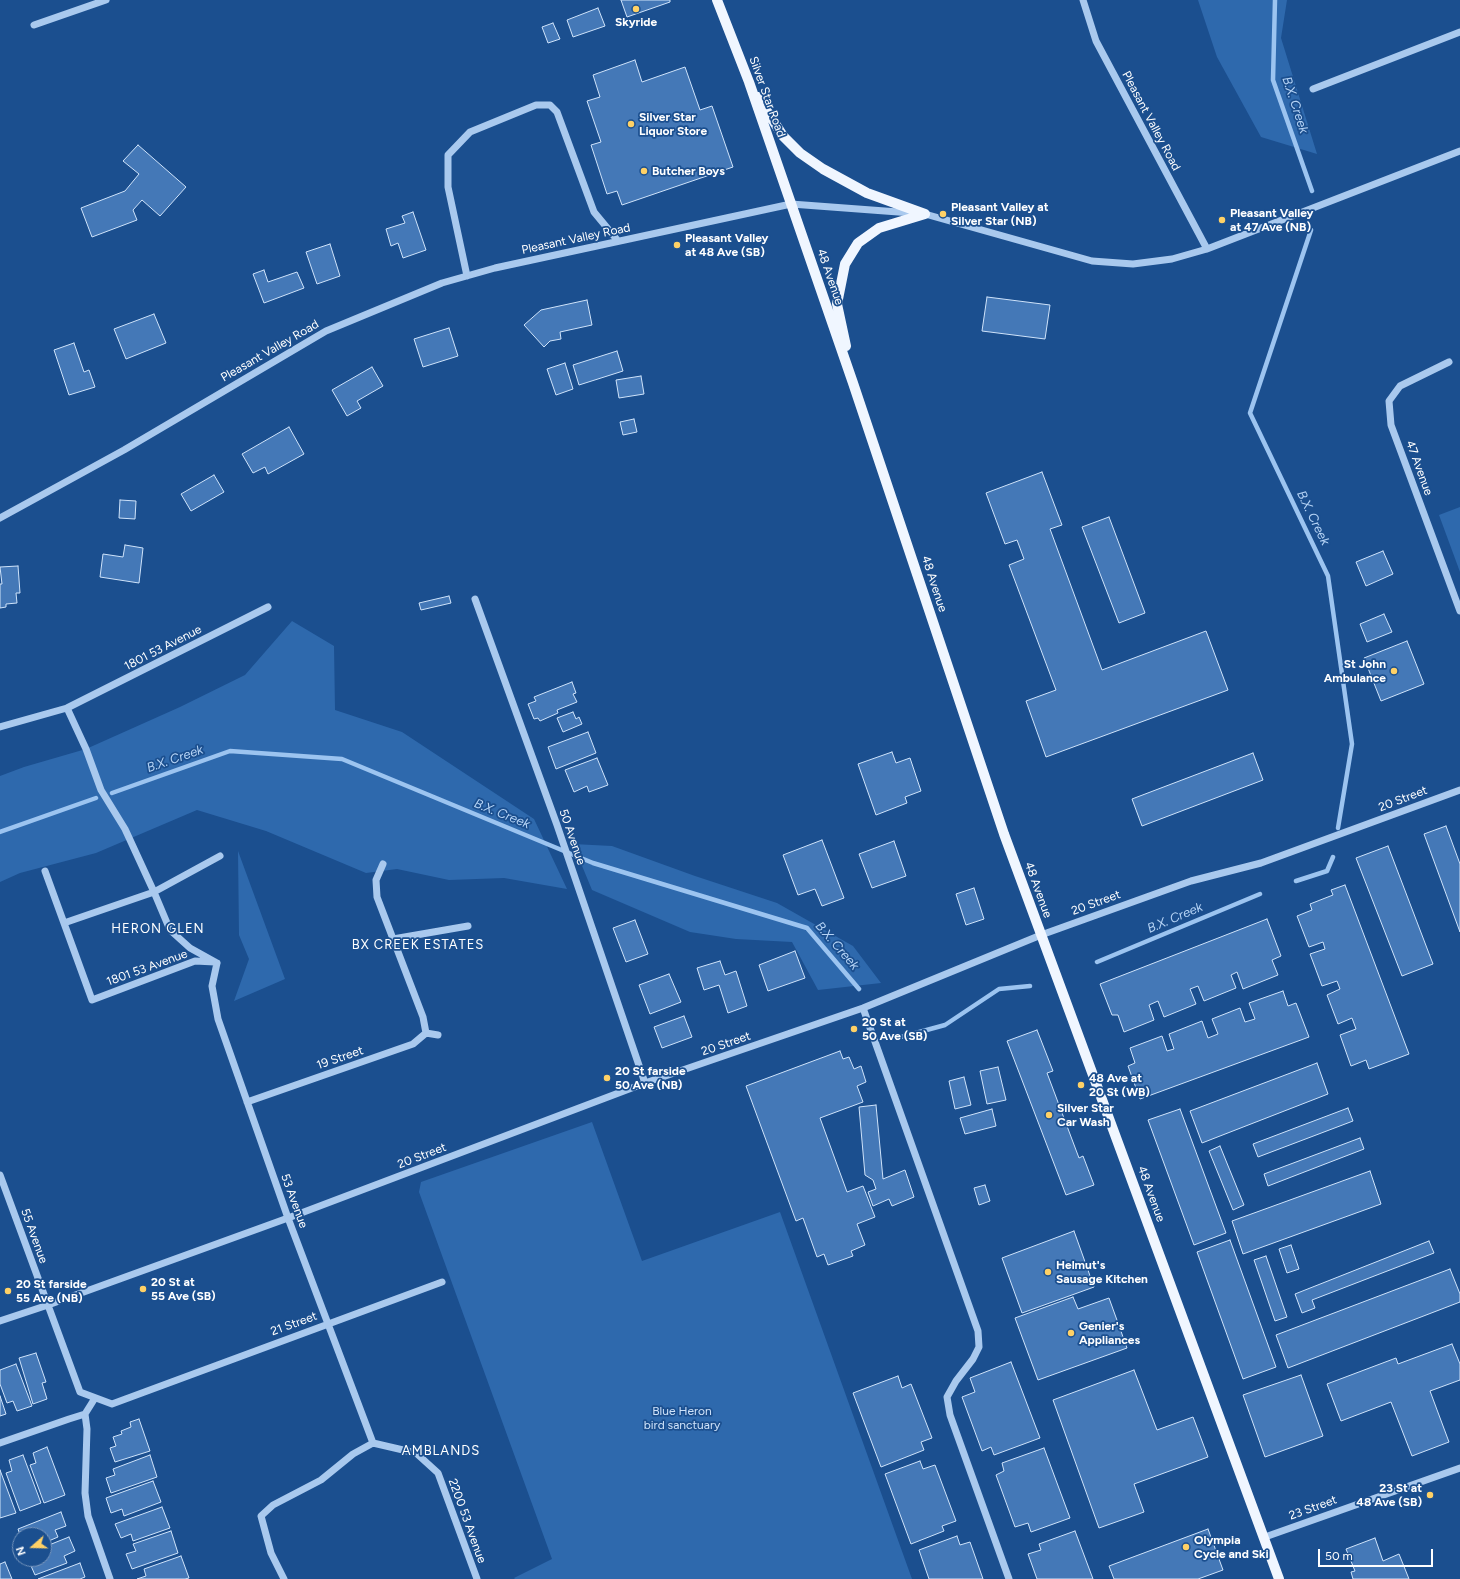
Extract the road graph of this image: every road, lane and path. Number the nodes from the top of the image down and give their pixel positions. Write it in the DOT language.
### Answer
graph roads {
  1 [pos="106,0"];
  2 [pos="717,0"];
  3 [pos="1083,0"];
  4 [pos="34,25"];
  5 [pos="1460,32"];
  6 [pos="749,82"];
  7 [pos="1313,89"];
  8 [pos="1460,151"];
  9 [pos="791,204"];
  10 [pos="925,214"];
  11 [pos="618,241"];
  12 [pos="1207,249"];
  13 [pos="467,276"];
  14 [pos="1449,362"];
  15 [pos="853,383"];
  16 [pos="0,518"];
  17 [pos="475,599"];
  18 [pos="268,607"];
  19 [pos="1460,611"];
  20 [pos="67,708"];
  21 [pos="0,727"];
  22 [pos="1460,790"];
  23 [pos="220,856"];
  24 [pos="383,864"];
  25 [pos="45,871"];
  26 [pos="154,892"];
  27 [pos="64,923"];
  28 [pos="468,926"];
  29 [pos="1041,935"];
  30 [pos="393,939"];
  31 [pos="217,963"];
  32 [pos="863,1008"];
  33 [pos="426,1033"];
  34 [pos="438,1035"];
  35 [pos="645,1083"];
  36 [pos="247,1102"];
  37 [pos="0,1175"];
  38 [pos="288,1218"];
  39 [pos="442,1282"];
  40 [pos="48,1305"];
  41 [pos="0,1321"];
  42 [pos="328,1324"];
  43 [pos="95,1398"];
  44 [pos="85,1414"];
  45 [pos="0,1443"];
  46 [pos="373,1443"];
  47 [pos="1460,1468"];
  48 [pos="1264,1538"];
  49 [pos="110,1579"];
  50 [pos="284,1579"];
  51 [pos="477,1579"];
  52 [pos="1009,1579"];
  53 [pos="1279,1579"];
  1 -- 4 [label="street"];
  2 -- 6 [label="main road, Silver Star Road"];
  3 -- 12 [label="street, Pleasant Valley Road"];
  5 -- 7 [label="street"];
  6 -- 9 [label="main road, Silver Star Road"];
  6 -- 10 [label="main road"];
  8 -- 12 [label="street, Pleasant Valley Road"];
  9 -- 10 [label="street, Pleasant Valley Road"];
  9 -- 11 [label="street, Pleasant Valley Road"];
  9 -- 15 [label="main road, 48 Avenue"];
  10 -- 12 [label="street, Pleasant Valley Road"];
  10 -- 15 [label="main road"];
  11 -- 13 [label="street, Pleasant Valley Road"];
  11 -- 13 [label="street"];
  13 -- 16 [label="street, Pleasant Valley Road"];
  14 -- 19 [label="street, 47 Avenue"];
  15 -- 29 [label="main road, 48 Avenue"];
  17 -- 35 [label="street, 50 Avenue"];
  18 -- 20 [label="street, 1801 53 Avenue"];
  20 -- 21 [label="street, 1801 53 Avenue"];
  20 -- 26 [label="street, 1801 53 Avenue"];
  22 -- 29 [label="street, 20 Street"];
  23 -- 26 [label="street"];
  24 -- 30 [label="street"];
  25 -- 27 [label="street, 1801 53 Avenue"];
  26 -- 27 [label="street"];
  26 -- 31 [label="street, 1801 53 Avenue"];
  27 -- 31 [label="street, 1801 53 Avenue"];
  28 -- 30 [label="street"];
  29 -- 32 [label="street, 20 Street"];
  29 -- 48 [label="main road, 48 Avenue"];
  30 -- 33 [label="street"];
  31 -- 36 [label="street, 53 Avenue"];
  32 -- 35 [label="street, 20 Street"];
  32 -- 52 [label="street"];
  33 -- 34 [label="street"];
  33 -- 36 [label="street, 19 Street"];
  35 -- 38 [label="street, 20 Street"];
  36 -- 38 [label="street, 53 Avenue"];
  37 -- 40 [label="street, 55 Avenue"];
  38 -- 40 [label="street, 20 Street"];
  38 -- 42 [label="street, 53 Avenue"];
  39 -- 42 [label="street, 21 Street"];
  40 -- 41 [label="street, 20 Street"];
  40 -- 43 [label="street, 55 Avenue"];
  42 -- 43 [label="street, 21 Street"];
  42 -- 46 [label="street, 53 Avenue"];
  43 -- 44 [label="street"];
  44 -- 45 [label="street"];
  44 -- 49 [label="street"];
  46 -- 50 [label="street"];
  46 -- 51 [label="street, 2200 53 Avenue"];
  47 -- 48 [label="street, 23 Street"];
  48 -- 53 [label="main road, 48 Avenue"];
}
